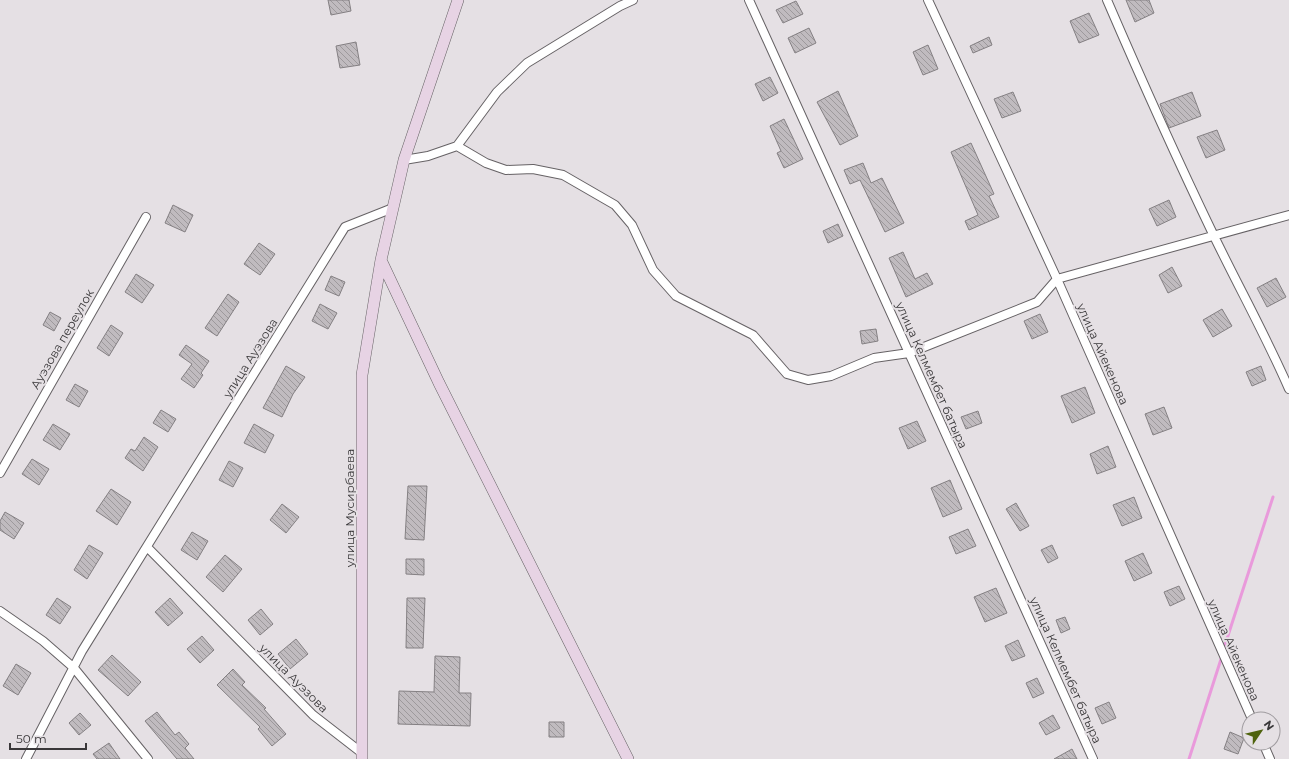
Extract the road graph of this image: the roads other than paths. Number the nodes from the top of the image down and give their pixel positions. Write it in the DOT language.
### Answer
graph roads {
  1 [pos="458,0"];
  2 [pos="633,0"];
  3 [pos="749,0"];
  4 [pos="928,0"];
  5 [pos="1107,0"];
  6 [pos="458,146"];
  7 [pos="404,160"];
  8 [pos="393,208"];
  9 [pos="1289,215"];
  10 [pos="146,217"];
  11 [pos="1214,236"];
  12 [pos="381,260"];
  13 [pos="1057,279"];
  14 [pos="909,353"];
  15 [pos="1289,389"];
  16 [pos="0,473"];
  17 [pos="147,546"];
  18 [pos="0,611"];
  19 [pos="74,668"];
  20 [pos="1248,711"];
  21 [pos="362,756"];
  22 [pos="26,759"];
  23 [pos="148,759"];
  24 [pos="628,759"];
  25 [pos="1093,759"];
  1 -- 7 [label="main road, улица Мусирбаева"];
  2 -- 6 [label="street"];
  3 -- 14 [label="street, улица Келмембет батыра"];
  4 -- 13 [label="street, улица Айекенова"];
  5 -- 11 [label="street"];
  6 -- 7 [label="street"];
  6 -- 14 [label="street"];
  7 -- 8 [label="main road, улица Мусирбаева"];
  8 -- 12 [label="main road, улица Мусирбаева"];
  8 -- 17 [label="street, улица Ауэзова"];
  9 -- 11 [label="street"];
  10 -- 16 [label="street, Ауэзова переулок"];
  11 -- 13 [label="street"];
  11 -- 15 [label="street"];
  12 -- 21 [label="main road, улица Мусирбаева"];
  12 -- 24 [label="main road"];
  13 -- 14 [label="street"];
  13 -- 20 [label="street, улица Айекенова"];
  14 -- 25 [label="street, улица Келмембет батыра"];
  17 -- 19 [label="street, улица Ауэзова"];
  17 -- 21 [label="street, улица Ауэзова"];
  18 -- 19 [label="street"];
  19 -- 22 [label="street, улица Ауэзова"];
  19 -- 23 [label="street"];
}
